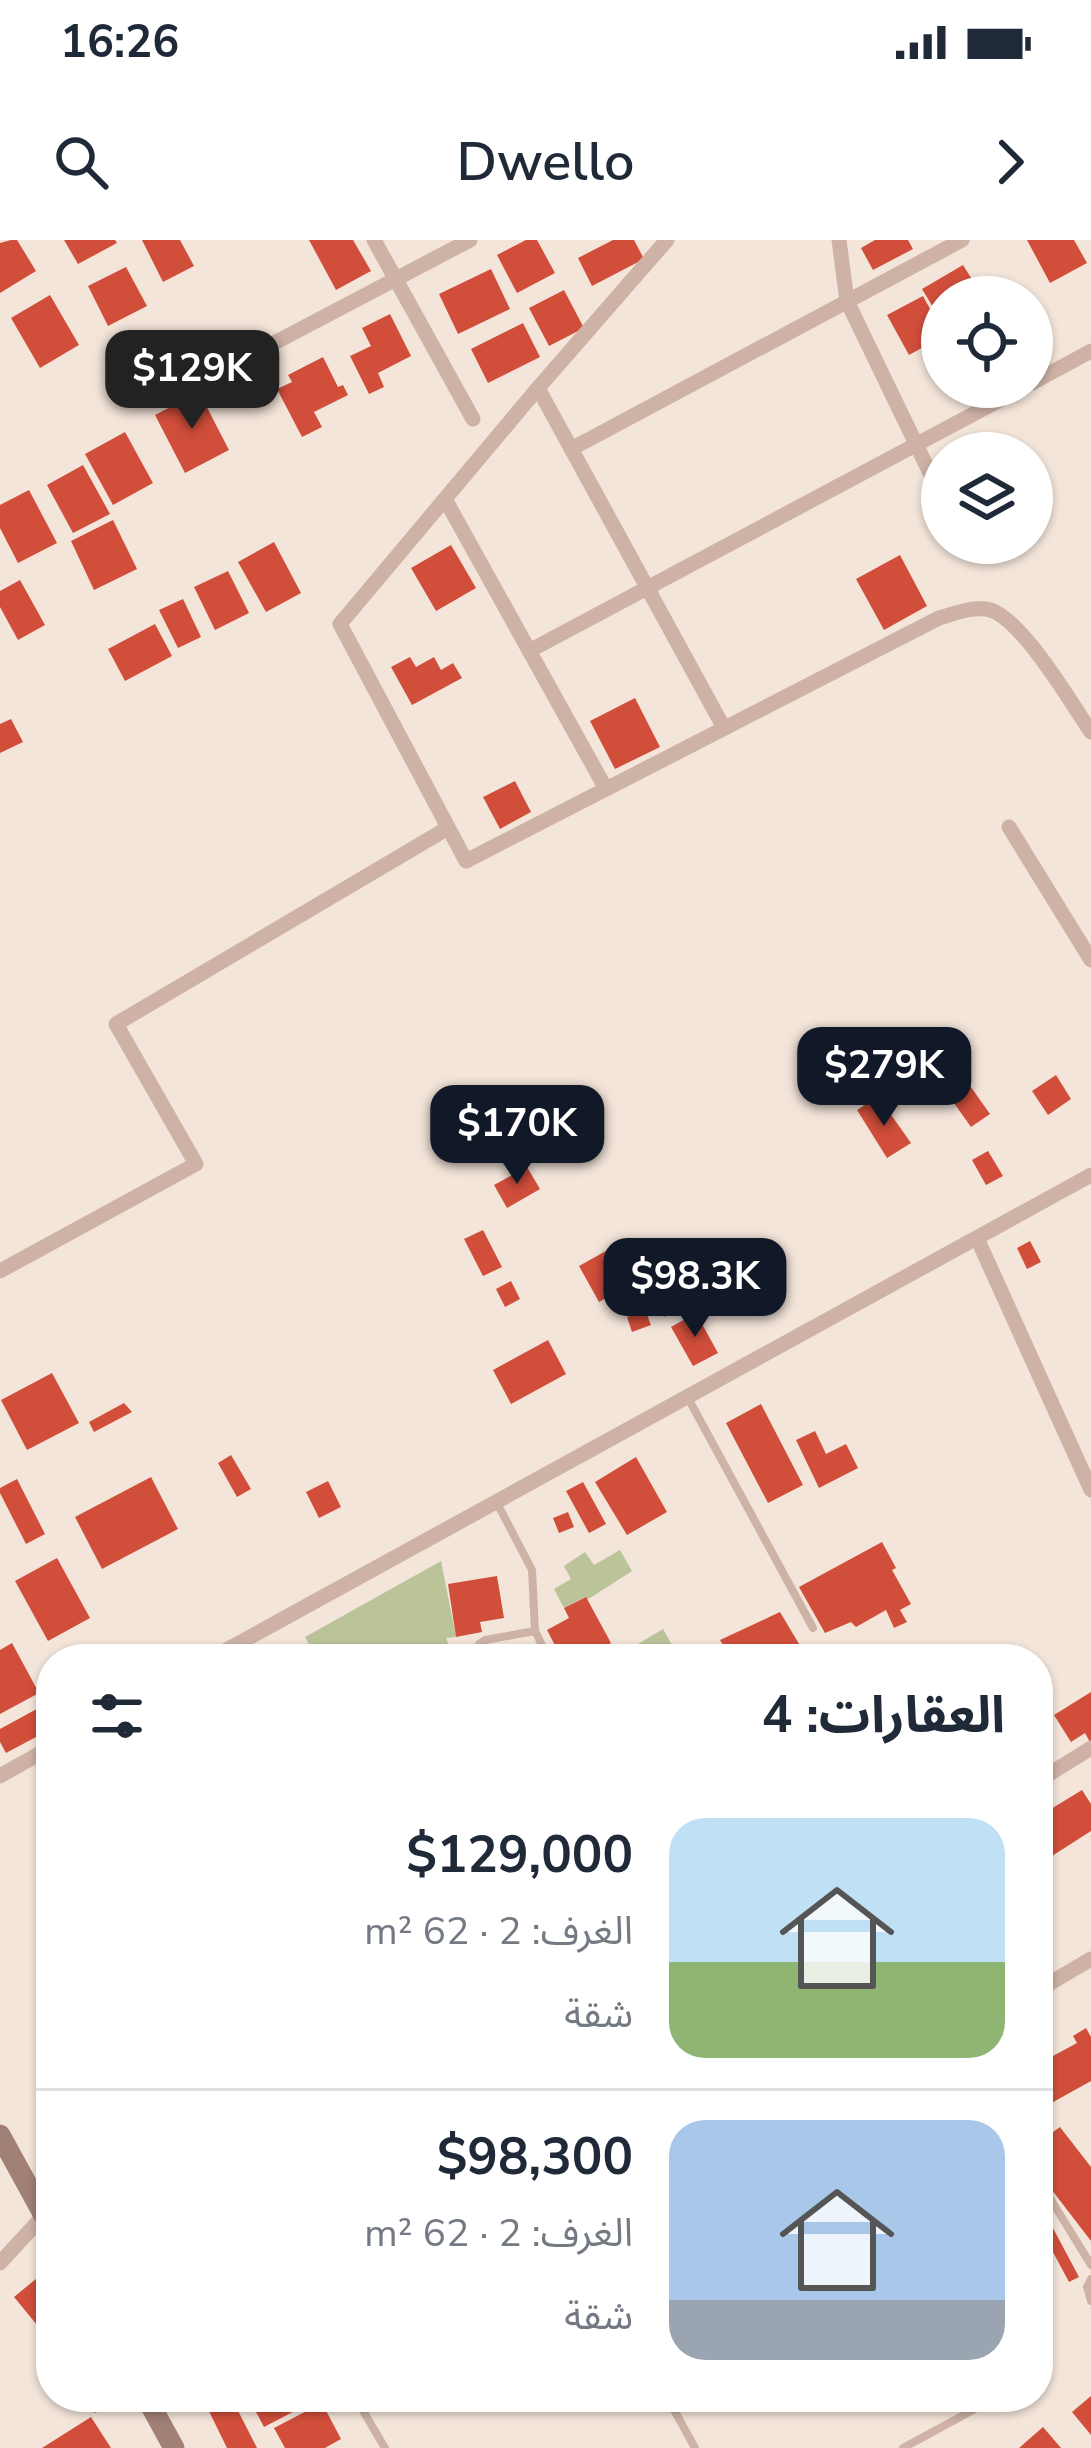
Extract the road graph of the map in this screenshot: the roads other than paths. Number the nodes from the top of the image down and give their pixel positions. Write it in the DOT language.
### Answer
graph roads {
  1 [pos="374,240"];
  2 [pos="470,240"];
  3 [pos="667,240"];
  4 [pos="839,240"];
  5 [pos="962,240"];
  6 [pos="396,281"];
  7 [pos="847,302"];
  8 [pos="1091,351"];
  9 [pos="220,370"];
  10 [pos="1053,372"];
  11 [pos="538,388"];
  12 [pos="985,408"];
  13 [pos="473,419"];
  14 [pos="916,445"];
  15 [pos="572,449"];
  16 [pos="921,455"];
  17 [pos="445,499"];
  18 [pos="648,587"];
  19 [pos="529,651"];
  20 [pos="724,728"];
  21 [pos="1091,732"];
  22 [pos="606,789"];
  23 [pos="1009,827"];
  24 [pos="448,828"];
  25 [pos="1091,960"];
  26 [pos="1091,1175"];
  27 [pos="977,1238"];
  28 [pos="0,1271"];
  29 [pos="688,1397"];
  30 [pos="1091,1490"];
  31 [pos="496,1502"];
  32 [pos="813,1628"];
  33 [pos="535,1631"];
  34 [pos="237,1644"];
  35 [pos="479,1644"];
  36 [pos="542,1644"];
  37 [pos="1091,1748"];
  38 [pos="36,1756"];
  39 [pos="1053,1772"];
  40 [pos="0,1776"];
  41 [pos="1091,1959"];
  42 [pos="1053,1981"];
  43 [pos="0,2135"];
  44 [pos="36,2200"];
  45 [pos="1053,2203"];
  46 [pos="36,2232"];
  47 [pos="0,2263"];
  48 [pos="1091,2266"];
  49 [pos="1091,2279"];
  50 [pos="1091,2301"];
  51 [pos="154,2412"];
  52 [pos="364,2412"];
  53 [pos="675,2412"];
  54 [pos="969,2412"];
  55 [pos="174,2448"];
  56 [pos="385,2448"];
  57 [pos="695,2448"];
  58 [pos="903,2448"];
  1 -- 6 [label="street"];
  2 -- 6 [label="street"];
  3 -- 11 [label="street"];
  4 -- 7 [label="street"];
  5 -- 7 [label="street"];
  6 -- 9 [label="street"];
  6 -- 13 [label="street"];
  7 -- 14 [label="street"];
  7 -- 15 [label="street"];
  8 -- 10 [label="street"];
  11 -- 15 [label="street"];
  11 -- 17 [label="street"];
  12 -- 14 [label="street"];
  14 -- 16 [label="street"];
  14 -- 18 [label="street"];
  15 -- 18 [label="street"];
  17 -- 19 [label="street"];
  17 -- 24 [label="street"];
  18 -- 19 [label="street"];
  18 -- 20 [label="street"];
  19 -- 22 [label="street"];
  20 -- 21 [label="street"];
  20 -- 22 [label="street"];
  22 -- 24 [label="street"];
  23 -- 25 [label="street"];
  24 -- 28 [label="street"];
  26 -- 27 [label="street"];
  27 -- 29 [label="street"];
  27 -- 30 [label="street"];
  29 -- 31 [label="street"];
  29 -- 32 [label="lane"];
  31 -- 33 [label="lane"];
  31 -- 34 [label="street"];
  33 -- 35 [label="lane"];
  33 -- 36 [label="lane"];
  37 -- 39 [label="street"];
  38 -- 40 [label="street"];
  41 -- 42 [label="street"];
  43 -- 44 [label="street"];
  45 -- 48 [label="lane"];
  46 -- 47 [label="street"];
  49 -- 50 [label="lane"];
  51 -- 55 [label="street"];
  52 -- 56 [label="lane"];
  53 -- 57 [label="lane"];
  54 -- 58 [label="lane"];
}
